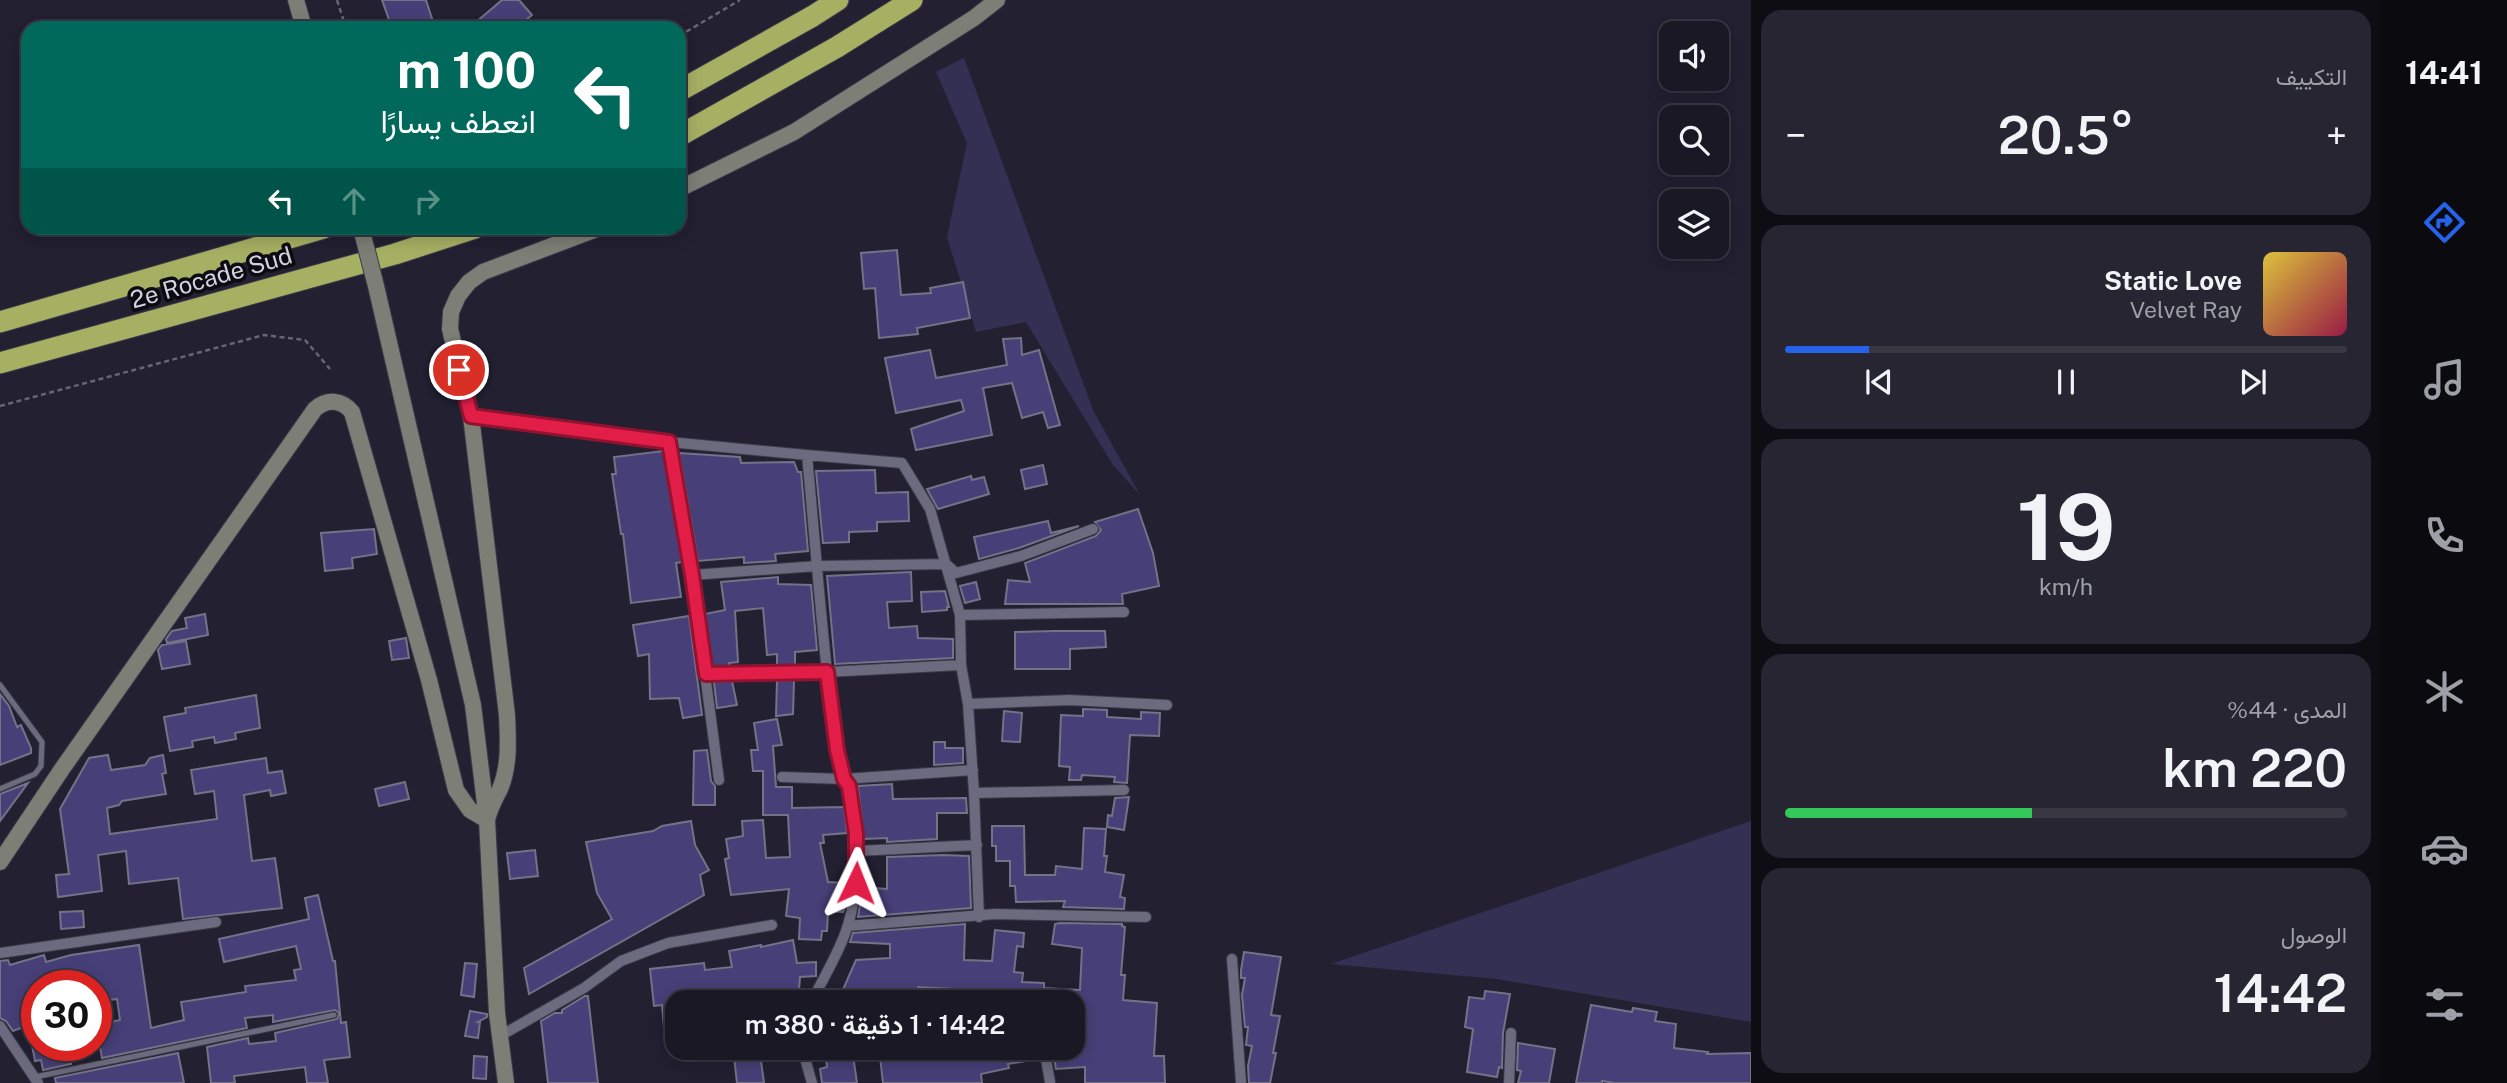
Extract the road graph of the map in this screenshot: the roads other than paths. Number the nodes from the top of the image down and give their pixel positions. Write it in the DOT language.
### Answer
graph roads {
  1 [pos="296,0"];
  2 [pos="838,0"];
  3 [pos="912,0"];
  4 [pos="997,0"];
  5 [pos="302,21"];
  6 [pos="686,87"];
  7 [pos="686,132"];
  8 [pos="686,186"];
  9 [pos="300,235"];
  10 [pos="364,235"];
  11 [pos="453,235"];
  12 [pos="580,235"];
  13 [pos="0,322"];
  14 [pos="0,363"];
  15 [pos="471,416"];
  16 [pos="669,442"];
  17 [pos="807,455"];
  18 [pos="1093,529"];
  19 [pos="946,564"];
  20 [pos="817,566"];
  21 [pos="692,575"];
  22 [pos="1124,612"];
  23 [pos="960,615"];
  24 [pos="961,665"];
  25 [pos="827,672"];
  26 [pos="706,674"];
  27 [pos="0,685"];
  28 [pos="968,704"];
  29 [pos="1167,705"];
  30 [pos="972,770"];
  31 [pos="782,777"];
  32 [pos="844,779"];
  33 [pos="719,780"];
  34 [pos="0,789"];
  35 [pos="1124,790"];
  36 [pos="974,793"];
  37 [pos="487,820"];
  38 [pos="978,845"];
  39 [pos="858,851"];
  40 [pos="0,862"];
  41 [pos="979,917"];
  42 [pos="1146,917"];
  43 [pos="216,922"];
  44 [pos="772,925"];
  45 [pos="848,926"];
  46 [pos="0,953"];
  47 [pos="1232,959"];
  48 [pos="817,990"];
  49 [pos="334,1014"];
  50 [pos="0,1026"];
  51 [pos="1511,1033"];
  52 [pos="500,1036"];
  53 [pos="805,1060"];
  54 [pos="1045,1060"];
  55 [pos="36,1080"];
  56 [pos="506,1083"];
  57 [pos="812,1083"];
  58 [pos="1048,1083"];
  59 [pos="1241,1083"];
  60 [pos="1509,1083"];
  1 -- 5 [label="main road"];
  2 -- 6 [label="highway"];
  3 -- 7 [label="highway"];
  4 -- 8 [label="main road"];
  9 -- 13 [label="highway, 2e Rocade Sud"];
  10 -- 37 [label="main road, bridge"];
  11 -- 14 [label="highway, 2e Rocade Sud"];
  12 -- 15 [label="main road"];
  15 -- 16 [label="street"];
  15 -- 37 [label="main road"];
  16 -- 17 [label="street"];
  16 -- 21 [label="street"];
  17 -- 19 [label="street"];
  17 -- 20 [label="street"];
  18 -- 19 [label="street"];
  19 -- 20 [label="street"];
  19 -- 23 [label="street"];
  20 -- 21 [label="street"];
  20 -- 25 [label="street"];
  21 -- 26 [label="street"];
  22 -- 23 [label="street"];
  23 -- 24 [label="street"];
  24 -- 25 [label="street"];
  24 -- 28 [label="street"];
  25 -- 26 [label="street"];
  25 -- 32 [label="street"];
  26 -- 33 [label="street"];
  27 -- 34 [label="lane"];
  28 -- 29 [label="street"];
  28 -- 30 [label="street"];
  30 -- 32 [label="street"];
  30 -- 36 [label="street"];
  31 -- 32 [label="street"];
  32 -- 39 [label="street"];
  35 -- 36 [label="street"];
  36 -- 38 [label="street"];
  37 -- 40 [label="main road"];
  37 -- 52 [label="main road"];
  38 -- 39 [label="street"];
  38 -- 41 [label="street"];
  39 -- 45 [label="street"];
  41 -- 42 [label="street"];
  41 -- 45 [label="street"];
  43 -- 46 [label="street"];
  44 -- 52 [label="street"];
  45 -- 48 [label="street"];
  47 -- 59 [label="street"];
  49 -- 55 [label="lane"];
  50 -- 55 [label="street"];
  51 -- 60 [label="street"];
  52 -- 56 [label="main road"];
  53 -- 57 [label="street"];
  54 -- 58 [label="street"];
}
